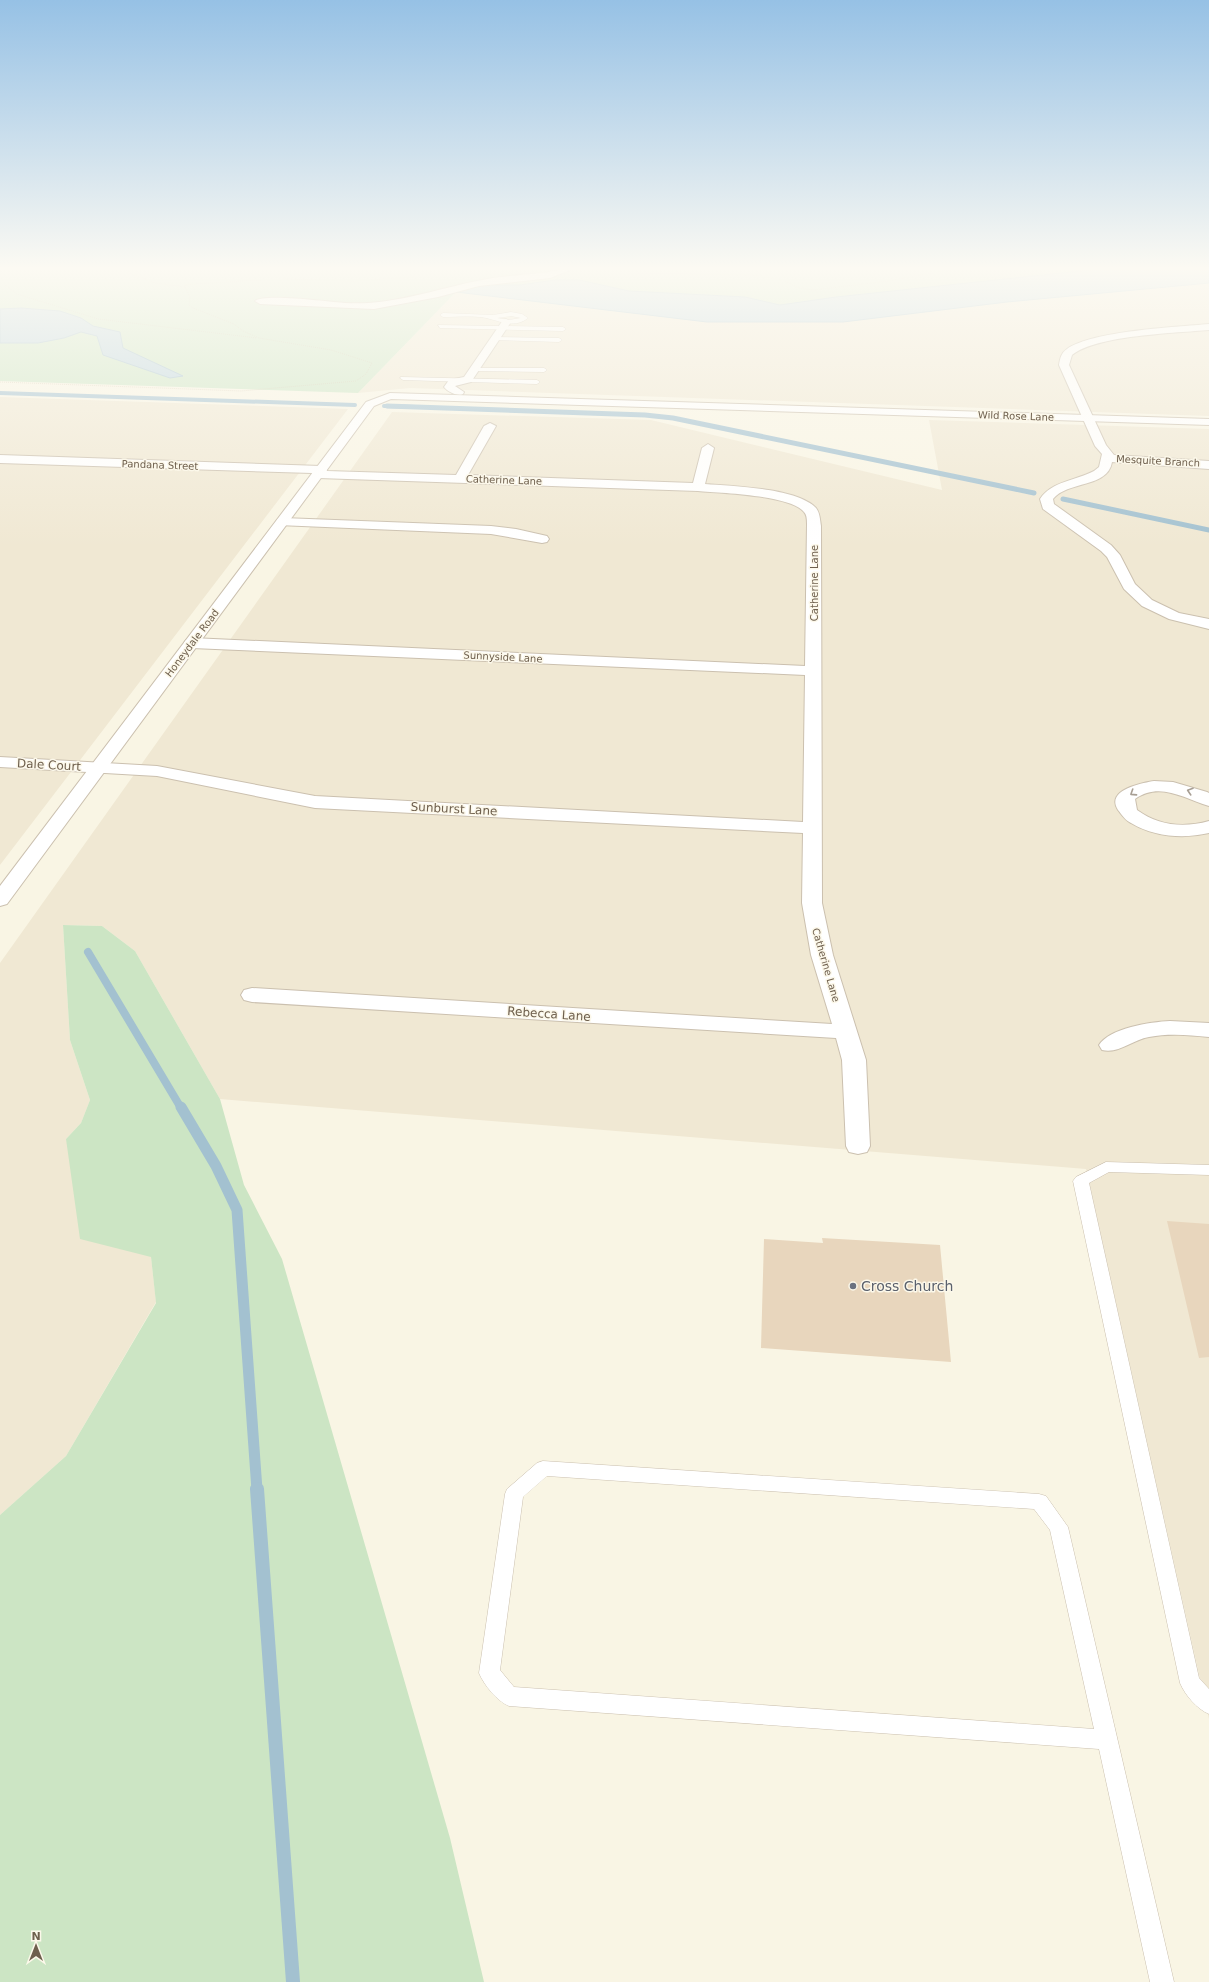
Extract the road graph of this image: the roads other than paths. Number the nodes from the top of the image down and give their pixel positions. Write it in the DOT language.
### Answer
graph roads {
  1 [pos="480,362"];
  2 [pos="1065,362"];
  3 [pos="476,369"];
  4 [pos="544,370"];
  5 [pos="403,378"];
  6 [pos="466,380"];
  7 [pos="537,382"];
  8 [pos="457,395"];
  9 [pos="390,396"];
  10 [pos="1090,418"];
  11 [pos="1209,422"];
  12 [pos="490,426"];
  13 [pos="708,448"];
  14 [pos="1106,458"];
  15 [pos="0,459"];
  16 [pos="1209,465"];
  17 [pos="320,472"];
  18 [pos="460,478"];
  19 [pos="698,487"];
  20 [pos="283,522"];
  21 [pos="542,538"];
  22 [pos="1209,624"];
  23 [pos="192,643"];
  24 [pos="813,671"];
  25 [pos="0,762"];
  26 [pos="98,767"];
  27 [pos="1209,800"];
  28 [pos="1209,827"];
  29 [pos="812,828"];
  30 [pos="0,900"];
  31 [pos="252,995"];
  32 [pos="1209,1030"];
  33 [pos="846,1032"];
  34 [pos="1110,1045"];
  35 [pos="858,1146"];
  36 [pos="1209,1170"];
  37 [pos="1209,1704"];
  38 [pos="1108,1740"];
  39 [pos="1162,1982"];
  1 -- 3 [label="street"];
  2 -- 10 [label="street"];
  3 -- 4 [label="lane"];
  3 -- 6 [label="street"];
  5 -- 6 [label="lane"];
  6 -- 7 [label="lane"];
  6 -- 8 [label="street"];
  8 -- 9 [label="street, Wild Rose Lane"];
  8 -- 10 [label="street, Wild Rose Lane"];
  9 -- 17 [label="street, Honeydale Road"];
  10 -- 11 [label="street, Wild Rose Lane"];
  10 -- 14 [label="street"];
  12 -- 18 [label="street"];
  13 -- 19 [label="street"];
  14 -- 16 [label="street, Mesquite Branch"];
  14 -- 22 [label="street"];
  15 -- 17 [label="street, Pandana Street"];
  17 -- 18 [label="street, Catherine Lane"];
  17 -- 20 [label="street, Honeydale Road"];
  18 -- 19 [label="street, Catherine Lane"];
  19 -- 24 [label="street, Catherine Lane"];
  20 -- 21 [label="street"];
  20 -- 23 [label="street, Honeydale Road"];
  23 -- 24 [label="street, Sunnyside Lane"];
  23 -- 26 [label="street, Honeydale Road"];
  24 -- 29 [label="street, Catherine Lane"];
  25 -- 26 [label="street, Dale Court"];
  26 -- 29 [label="street, Sunburst Lane"];
  26 -- 30 [label="street, Honeydale Road"];
  27 -- 28 [label="street, one-way"];
  29 -- 33 [label="street, Catherine Lane"];
  31 -- 33 [label="street, Rebecca Lane"];
  32 -- 34 [label="street"];
  33 -- 35 [label="street, Catherine Lane"];
  36 -- 37 [label="lane"];
  38 -- 38 [label="lane"];
  38 -- 39 [label="lane"];
}
